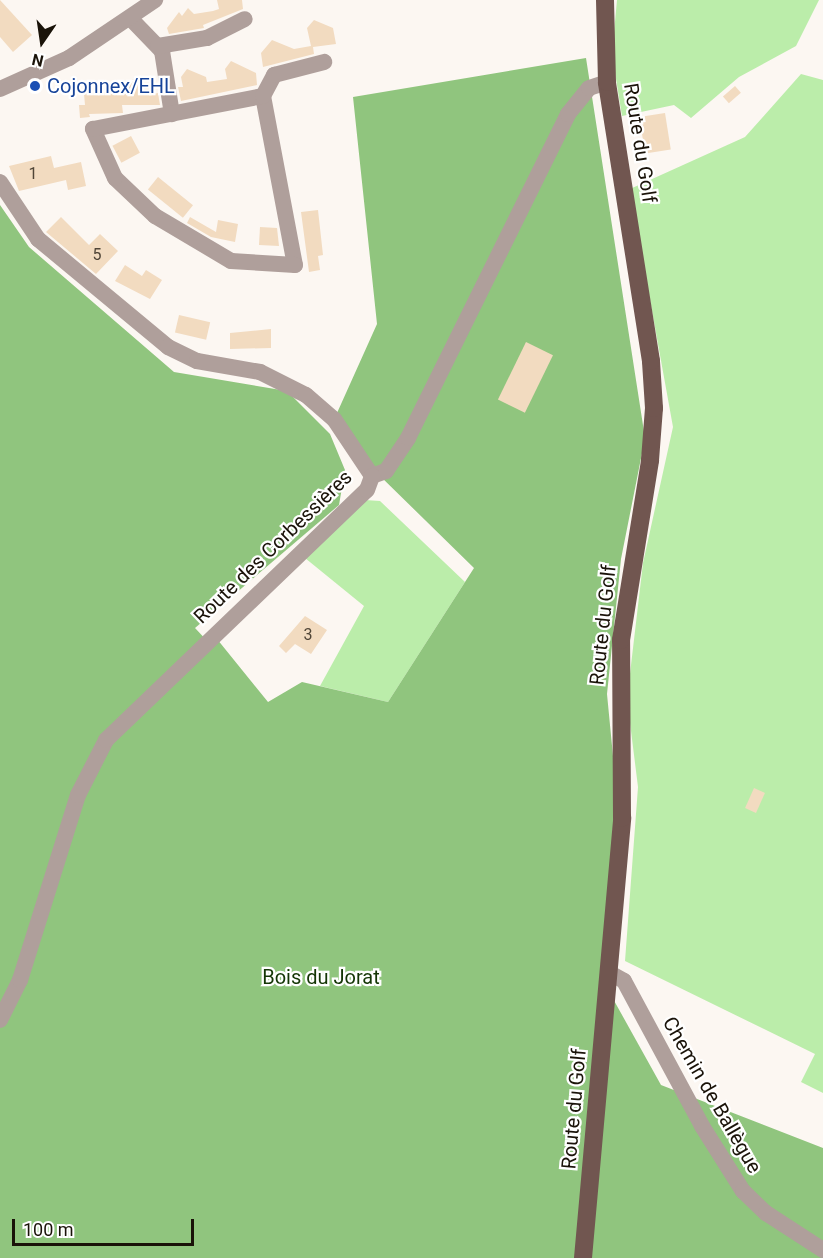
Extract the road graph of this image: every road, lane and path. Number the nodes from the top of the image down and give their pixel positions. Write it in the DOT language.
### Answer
graph roads {
  1 [pos="155,0"];
  2 [pos="605,0"];
  3 [pos="131,19"];
  4 [pos="245,19"];
  5 [pos="158,46"];
  6 [pos="324,62"];
  7 [pos="607,82"];
  8 [pos="0,89"];
  9 [pos="263,96"];
  10 [pos="172,114"];
  11 [pos="0,182"];
  12 [pos="372,476"];
  13 [pos="608,972"];
  14 [pos="0,1020"];
  15 [pos="823,1250"];
  16 [pos="583,1258"];
  1 -- 3 [label="street"];
  2 -- 7 [label="main road, Route du Golf"];
  3 -- 5 [label="street"];
  3 -- 8 [label="street"];
  4 -- 5 [label="street"];
  5 -- 10 [label="street"];
  6 -- 9 [label="street"];
  7 -- 12 [label="street, Route des Corbessières"];
  7 -- 13 [label="main road, Route du Golf"];
  9 -- 10 [label="street"];
  9 -- 10 [label="street"];
  11 -- 12 [label="street"];
  12 -- 14 [label="street, Route des Corbessières"];
  13 -- 15 [label="street, Chemin de Ballègue"];
  13 -- 16 [label="main road, Route du Golf"];
}
